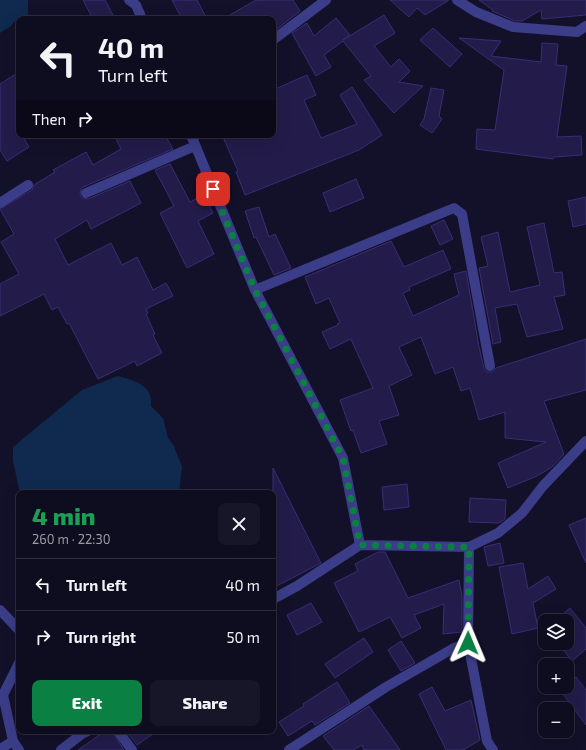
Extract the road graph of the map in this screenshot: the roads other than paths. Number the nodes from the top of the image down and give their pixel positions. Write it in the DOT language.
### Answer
graph roads {
  1 [pos="129,0"];
  2 [pos="326,0"];
  3 [pos="457,0"];
  4 [pos="141,16"];
  5 [pos="586,26"];
  6 [pos="276,38"];
  7 [pos="192,138"];
  8 [pos="195,146"];
  9 [pos="28,185"];
  10 [pos="86,193"];
  11 [pos="0,203"];
  12 [pos="255,290"];
  13 [pos="490,366"];
  14 [pos="586,441"];
  15 [pos="360,545"];
  16 [pos="469,547"];
  17 [pos="276,597"];
  18 [pos="0,610"];
  19 [pos="16,627"];
  20 [pos="468,643"];
  21 [pos="16,669"];
  22 [pos="82,734"];
  23 [pos="120,734"];
  24 [pos="13,741"];
  25 [pos="0,749"];
  26 [pos="19,750"];
  27 [pos="61,750"];
  28 [pos="132,750"];
  29 [pos="289,750"];
  30 [pos="493,750"];
  1 -- 4 [label="street"];
  2 -- 6 [label="street"];
  3 -- 5 [label="street"];
  7 -- 8 [label="street"];
  8 -- 10 [label="street"];
  8 -- 12 [label="street"];
  9 -- 11 [label="street"];
  12 -- 13 [label="street"];
  12 -- 15 [label="street"];
  14 -- 16 [label="street"];
  15 -- 16 [label="street"];
  15 -- 17 [label="street"];
  16 -- 20 [label="street"];
  18 -- 19 [label="street"];
  20 -- 29 [label="street"];
  20 -- 30 [label="street"];
  21 -- 24 [label="street"];
  22 -- 27 [label="street"];
  23 -- 28 [label="street"];
  24 -- 25 [label="street"];
  24 -- 26 [label="street"];
}
